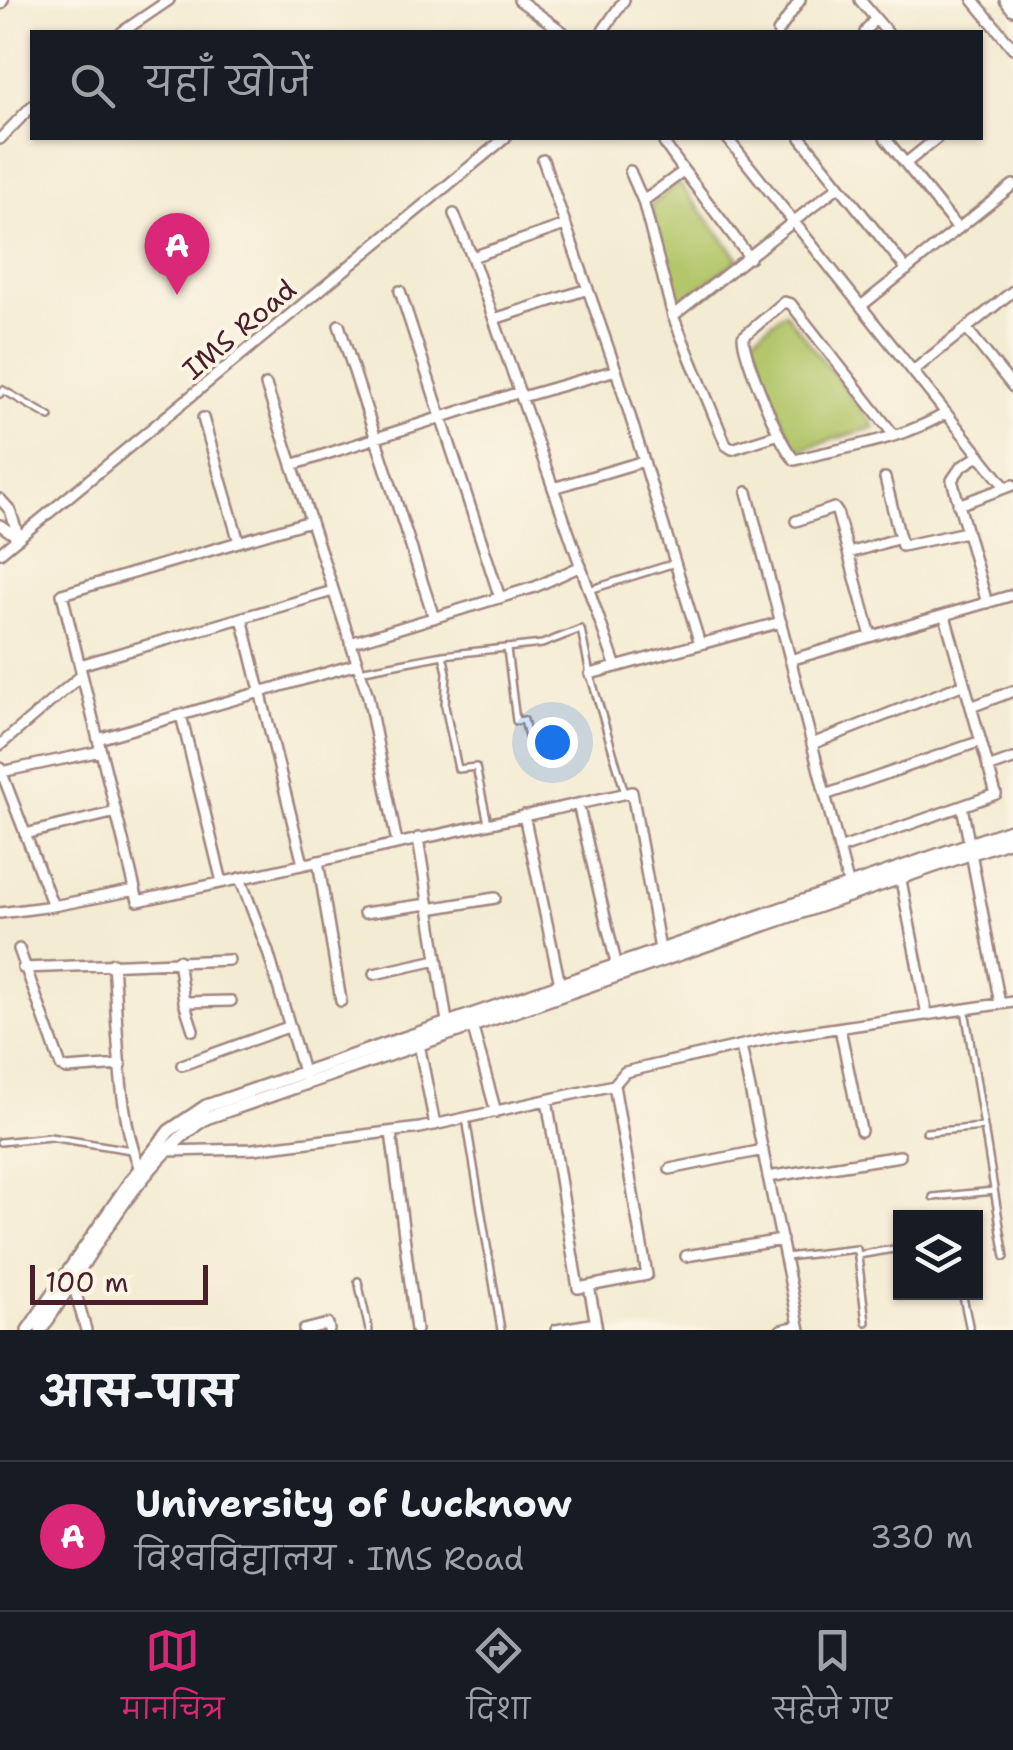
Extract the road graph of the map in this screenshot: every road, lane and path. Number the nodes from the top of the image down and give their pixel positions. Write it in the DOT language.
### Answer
graph roads {
  1 [pos="169,0"];
  2 [pos="519,0"];
  3 [pos="624,0"];
  4 [pos="800,0"];
  5 [pos="860,0"];
  6 [pos="973,0"];
  7 [pos="1006,0"];
  8 [pos="1013,9"];
  9 [pos="875,18"];
  10 [pos="125,30"];
  11 [pos="560,30"];
  12 [pos="603,30"];
  13 [pos="779,30"];
  14 [pos="866,30"];
  15 [pos="885,30"];
  16 [pos="1013,48"];
  17 [pos="30,108"];
  18 [pos="0,139"];
  19 [pos="503,140"];
  20 [pos="729,140"];
  21 [pos="803,140"];
  22 [pos="887,140"];
  23 [pos="935,140"];
  24 [pos="664,143"];
  25 [pos="542,160"];
  26 [pos="906,163"];
  27 [pos="630,171"];
  28 [pos="684,172"];
  29 [pos="840,186"];
  30 [pos="1011,190"];
  31 [pos="642,201"];
  32 [pos="454,214"];
  33 [pos="795,222"];
  34 [pos="565,224"];
  35 [pos="958,229"];
  36 [pos="472,258"];
  37 [pos="750,258"];
  38 [pos="906,270"];
  39 [pos="588,289"];
  40 [pos="400,291"];
  41 [pos="1013,291"];
  42 [pos="862,306"];
  43 [pos="673,316"];
  44 [pos="494,320"];
  45 [pos="339,326"];
  46 [pos="966,328"];
  47 [pos="616,370"];
  48 [pos="912,371"];
  49 [pos="266,385"];
  50 [pos="1013,387"];
  51 [pos="0,394"];
  52 [pos="521,395"];
  53 [pos="946,413"];
  54 [pos="50,417"];
  55 [pos="441,417"];
  56 [pos="203,418"];
  57 [pos="779,434"];
  58 [pos="893,434"];
  59 [pos="377,438"];
  60 [pos="980,456"];
  61 [pos="644,462"];
  62 [pos="292,465"];
  63 [pos="885,478"];
  64 [pos="1009,486"];
  65 [pos="554,488"];
  66 [pos="747,492"];
  67 [pos="0,499"];
  68 [pos="958,504"];
  69 [pos="796,520"];
  70 [pos="310,521"];
  71 [pos="0,525"];
  72 [pos="966,532"];
  73 [pos="19,538"];
  74 [pos="900,538"];
  75 [pos="239,542"];
  76 [pos="849,552"];
  77 [pos="0,553"];
  78 [pos="675,563"];
  79 [pos="581,566"];
  80 [pos="589,590"];
  81 [pos="333,591"];
  82 [pos="1013,595"];
  83 [pos="500,598"];
  84 [pos="987,603"];
  85 [pos="945,616"];
  86 [pos="242,618"];
  87 [pos="434,618"];
  88 [pos="780,622"];
  89 [pos="872,636"];
  90 [pos="350,643"];
  91 [pos="700,644"];
  92 [pos="506,649"];
  93 [pos="444,655"];
  94 [pos="790,660"];
  95 [pos="358,667"];
  96 [pos="616,667"];
  97 [pos="81,670"];
  98 [pos="590,674"];
  99 [pos="964,684"];
  100 [pos="262,692"];
  101 [pos="1013,692"];
  102 [pos="971,706"];
  103 [pos="181,715"];
  104 [pos="98,740"];
  105 [pos="980,741"];
  106 [pos="0,744"];
  107 [pos="812,744"];
  108 [pos="101,751"];
  109 [pos="533,756"];
  110 [pos="1013,759"];
  111 [pos="988,768"];
  112 [pos="1,770"];
  113 [pos="625,794"];
  114 [pos="825,795"];
  115 [pos="578,804"];
  116 [pos="962,806"];
  117 [pos="116,812"];
  118 [pos="524,816"];
  119 [pos="488,823"];
  120 [pos="1013,828"];
  121 [pos="25,834"];
  122 [pos="418,838"];
  123 [pos="1013,839"];
  124 [pos="397,843"];
  125 [pos="972,848"];
  126 [pos="839,849"];
  127 [pos="318,861"];
  128 [pos="302,864"];
  129 [pos="899,873"];
  130 [pos="240,878"];
  131 [pos="222,882"];
  132 [pos="135,890"];
  133 [pos="849,890"];
  134 [pos="495,898"];
  135 [pos="52,906"];
  136 [pos="429,906"];
  137 [pos="0,913"];
  138 [pos="364,913"];
  139 [pos="19,950"];
  140 [pos="661,955"];
  141 [pos="178,960"];
  142 [pos="229,960"];
  143 [pos="437,960"];
  144 [pos="113,963"];
  145 [pos="23,968"];
  146 [pos="618,970"];
  147 [pos="374,974"];
  148 [pos="562,989"];
  149 [pos="232,1001"];
  150 [pos="184,1002"];
  151 [pos="341,1002"];
  152 [pos="1008,1003"];
  153 [pos="965,1009"];
  154 [pos="928,1015"];
  155 [pos="1013,1016"];
  156 [pos="472,1025"];
  157 [pos="288,1027"];
  158 [pos="448,1028"];
  159 [pos="840,1028"];
  160 [pos="193,1030"];
  161 [pos="419,1044"];
  162 [pos="742,1046"];
  163 [pos="121,1065"];
  164 [pos="182,1065"];
  165 [pos="305,1077"];
  166 [pos="614,1085"];
  167 [pos="547,1100"];
  168 [pos="496,1112"];
  169 [pos="466,1118"];
  170 [pos="435,1125"];
  171 [pos="984,1127"];
  172 [pos="861,1131"];
  173 [pos="390,1132"];
  174 [pos="926,1132"];
  175 [pos="0,1142"];
  176 [pos="132,1150"];
  177 [pos="763,1150"];
  178 [pos="166,1151"];
  179 [pos="900,1156"];
  180 [pos="670,1169"];
  181 [pos="142,1173"];
  182 [pos="768,1177"];
  183 [pos="994,1191"];
  184 [pos="933,1197"];
  185 [pos="96,1239"];
  186 [pos="782,1240"];
  187 [pos="893,1249"];
  188 [pos="858,1255"];
  189 [pos="686,1256"];
  190 [pos="785,1257"];
  191 [pos="1005,1257"];
  192 [pos="358,1281"];
  193 [pos="72,1283"];
  194 [pos="589,1286"];
  195 [pos="964,1300"];
  196 [pos="866,1322"];
  197 [pos="596,1326"];
  198 [pos="800,1328"];
  199 [pos="28,1330"];
  200 [pos="41,1330"];
  201 [pos="86,1330"];
  202 [pos="304,1330"];
  203 [pos="329,1330"];
  204 [pos="369,1330"];
  205 [pos="416,1330"];
  206 [pos="501,1330"];
  207 [pos="556,1330"];
  208 [pos="781,1330"];
  209 [pos="970,1330"];
  1 -- 10 [label="street"];
  2 -- 11 [label="street"];
  3 -- 12 [label="street"];
  4 -- 13 [label="street"];
  5 -- 9 [label="street"];
  6 -- 16 [label="street"];
  7 -- 8 [label="street"];
  9 -- 14 [label="street"];
  9 -- 15 [label="street"];
  17 -- 18 [label="street"];
  19 -- 73 [label="street, IMS Road"];
  20 -- 33 [label="street"];
  21 -- 29 [label="street"];
  22 -- 26 [label="street"];
  23 -- 26 [label="street"];
  24 -- 28 [label="street"];
  25 -- 34 [label="street"];
  26 -- 35 [label="street"];
  27 -- 31 [label="street"];
  28 -- 31 [label="street"];
  28 -- 37 [label="street"];
  29 -- 33 [label="street"];
  29 -- 38 [label="street"];
  30 -- 35 [label="street"];
  31 -- 43 [label="street"];
  32 -- 36 [label="street"];
  33 -- 37 [label="street"];
  33 -- 42 [label="street"];
  34 -- 36 [label="street"];
  34 -- 39 [label="street"];
  35 -- 38 [label="street"];
  36 -- 44 [label="street"];
  37 -- 43 [label="street"];
  38 -- 42 [label="street"];
  39 -- 44 [label="street"];
  39 -- 47 [label="street"];
  40 -- 55 [label="street"];
  41 -- 46 [label="street"];
  42 -- 48 [label="street"];
  43 -- 57 [label="street"];
  44 -- 52 [label="street"];
  45 -- 59 [label="street"];
  46 -- 48 [label="street"];
  46 -- 50 [label="street"];
  47 -- 52 [label="street"];
  47 -- 61 [label="street"];
  48 -- 53 [label="street"];
  49 -- 62 [label="street"];
  51 -- 54 [label="lane"];
  52 -- 55 [label="street"];
  52 -- 65 [label="street"];
  53 -- 58 [label="street"];
  53 -- 60 [label="street"];
  55 -- 59 [label="street"];
  55 -- 83 [label="street"];
  56 -- 75 [label="street"];
  57 -- 58 [label="street"];
  57 -- 58 [label="street"];
  59 -- 62 [label="street"];
  59 -- 87 [label="street"];
  60 -- 64 [label="street"];
  60 -- 68 [label="street"];
  61 -- 65 [label="street"];
  61 -- 78 [label="street"];
  62 -- 70 [label="street"];
  63 -- 74 [label="street"];
  64 -- 68 [label="street"];
  65 -- 79 [label="street"];
  66 -- 88 [label="street"];
  67 -- 73 [label="street"];
  68 -- 72 [label="street"];
  69 -- 76 [label="street"];
  70 -- 75 [label="street"];
  70 -- 81 [label="street"];
  71 -- 73 [label="street"];
  72 -- 74 [label="street"];
  72 -- 84 [label="street"];
  73 -- 77 [label="street, IMS Road"];
  74 -- 76 [label="street"];
  75 -- 97 [label="street"];
  76 -- 89 [label="street"];
  78 -- 80 [label="lane"];
  78 -- 91 [label="street"];
  79 -- 80 [label="street"];
  79 -- 83 [label="street"];
  80 -- 96 [label="street"];
  81 -- 86 [label="street"];
  81 -- 90 [label="street"];
  82 -- 84 [label="street"];
  83 -- 87 [label="street"];
  84 -- 85 [label="street"];
  85 -- 89 [label="street"];
  85 -- 99 [label="street"];
  86 -- 97 [label="street"];
  86 -- 100 [label="street"];
  87 -- 90 [label="street"];
  88 -- 91 [label="street"];
  88 -- 94 [label="street"];
  89 -- 94 [label="street"];
  90 -- 95 [label="street"];
  91 -- 96 [label="street"];
  92 -- 93 [label="lane"];
  92 -- 98 [label="lane"];
  92 -- 109 [label="lane"];
  93 -- 95 [label="lane"];
  93 -- 119 [label="lane"];
  94 -- 107 [label="street"];
  95 -- 100 [label="street"];
  95 -- 124 [label="street"];
  96 -- 98 [label="street"];
  97 -- 104 [label="street"];
  97 -- 106 [label="street"];
  98 -- 113 [label="lane"];
  99 -- 102 [label="street"];
  99 -- 107 [label="street"];
  100 -- 103 [label="street"];
  100 -- 128 [label="street"];
  101 -- 102 [label="street"];
  102 -- 105 [label="street"];
  103 -- 104 [label="street"];
  103 -- 131 [label="street"];
  104 -- 108 [label="street"];
  105 -- 111 [label="street"];
  105 -- 114 [label="street"];
  107 -- 114 [label="street"];
  108 -- 112 [label="street"];
  108 -- 117 [label="street"];
  110 -- 111 [label="street"];
  111 -- 116 [label="street"];
  112 -- 121 [label="street"];
  113 -- 115 [label="street"];
  113 -- 140 [label="street"];
  114 -- 126 [label="street"];
  115 -- 118 [label="street"];
  115 -- 146 [label="street"];
  116 -- 125 [label="street"];
  116 -- 126 [label="street"];
  117 -- 121 [label="street"];
  117 -- 132 [label="street"];
  118 -- 119 [label="street"];
  118 -- 148 [label="street"];
  119 -- 122 [label="street"];
  120 -- 125 [label="street"];
  121 -- 135 [label="street"];
  122 -- 124 [label="street"];
  122 -- 136 [label="street"];
  123 -- 125 [label="street"];
  124 -- 127 [label="street"];
  125 -- 129 [label="street"];
  125 -- 152 [label="street"];
  126 -- 133 [label="street"];
  127 -- 128 [label="street"];
  127 -- 151 [label="street"];
  128 -- 130 [label="street"];
  129 -- 133 [label="street"];
  129 -- 154 [label="street"];
  130 -- 131 [label="street"];
  130 -- 157 [label="street"];
  131 -- 132 [label="street"];
  132 -- 135 [label="street"];
  133 -- 140 [label="street"];
  134 -- 136 [label="street"];
  135 -- 137 [label="street"];
  136 -- 138 [label="street"];
  136 -- 143 [label="street"];
  139 -- 145 [label="street"];
  140 -- 146 [label="street"];
  141 -- 142 [label="street"];
  141 -- 144 [label="street"];
  141 -- 150 [label="street"];
  143 -- 147 [label="street"];
  143 -- 158 [label="street"];
  144 -- 145 [label="street"];
  144 -- 163 [label="street"];
  145 -- 163 [label="street"];
  146 -- 148 [label="street"];
  148 -- 156 [label="street"];
  148 -- 158 [label="street"];
  149 -- 150 [label="street"];
  150 -- 160 [label="street"];
  152 -- 153 [label="street"];
  152 -- 155 [label="street"];
  153 -- 154 [label="street"];
  153 -- 171 [label="lane"];
  154 -- 159 [label="street"];
  156 -- 158 [label="street"];
  156 -- 168 [label="street"];
  157 -- 164 [label="street"];
  157 -- 165 [label="street"];
  158 -- 161 [label="street"];
  158 -- 165 [label="street"];
  159 -- 162 [label="street"];
  159 -- 172 [label="street"];
  161 -- 165 [label="street"];
  161 -- 170 [label="street"];
  162 -- 166 [label="street"];
  162 -- 177 [label="street"];
  163 -- 176 [label="street"];
  165 -- 178 [label="street"];
  165 -- 181 [label="street"];
  166 -- 167 [label="street"];
  166 -- 194 [label="street"];
  167 -- 168 [label="street"];
  167 -- 194 [label="street"];
  168 -- 169 [label="street"];
  169 -- 170 [label="street"];
  169 -- 206 [label="lane"];
  170 -- 173 [label="street"];
  171 -- 174 [label="lane"];
  171 -- 183 [label="lane"];
  173 -- 178 [label="street"];
  173 -- 205 [label="street"];
  175 -- 176 [label="lane"];
  176 -- 181 [label="street"];
  177 -- 180 [label="street"];
  177 -- 182 [label="street"];
  178 -- 181 [label="street"];
  179 -- 182 [label="street"];
  181 -- 185 [label="street"];
  182 -- 186 [label="street"];
  183 -- 184 [label="lane"];
  183 -- 191 [label="lane"];
  185 -- 193 [label="street"];
  185 -- 199 [label="street"];
  186 -- 189 [label="street"];
  186 -- 190 [label="street"];
  187 -- 188 [label="lane"];
  188 -- 190 [label="lane"];
  188 -- 196 [label="lane"];
  190 -- 198 [label="street"];
  192 -- 204 [label="lane"];
  193 -- 200 [label="street"];
  193 -- 201 [label="street"];
  194 -- 197 [label="street"];
  195 -- 209 [label="lane"];
  197 -- 207 [label="street"];
  198 -- 208 [label="street"];
  202 -- 203 [label="street"];
}
